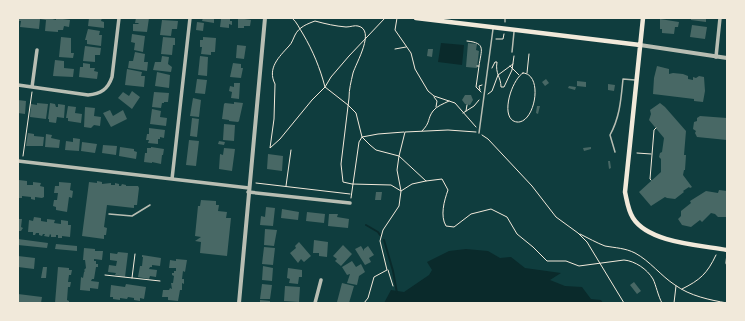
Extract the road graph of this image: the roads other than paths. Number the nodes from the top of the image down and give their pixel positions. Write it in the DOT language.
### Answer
graph roads {
  1 [pos="119,18"];
  2 [pos="190,18"];
  3 [pos="265,18"];
  4 [pos="416,18"];
  5 [pos="644,18"];
  6 [pos="720,18"];
  7 [pos="493,27"];
  8 [pos="514,30"];
  9 [pos="640,46"];
  10 [pos="37,50"];
  11 [pos="513,53"];
  12 [pos="716,57"];
  13 [pos="727,58"];
  14 [pos="637,80"];
  15 [pos="18,85"];
  16 [pos="32,87"];
  17 [pos="479,133"];
  18 [pos="615,152"];
  19 [pos="18,161"];
  20 [pos="172,179"];
  21 [pos="248,190"];
  22 [pos="350,203"];
  23 [pos="150,206"];
  24 [pos="109,214"];
  25 [pos="727,250"];
  26 [pos="727,256"];
  27 [pos="727,265"];
  28 [pos="321,280"];
  29 [pos="239,303"];
  30 [pos="315,303"];
  1 -- 16 [label="street"];
  2 -- 20 [label="street"];
  3 -- 21 [label="street"];
  4 -- 7 [label="main road"];
  5 -- 9 [label="main road"];
  6 -- 12 [label="street"];
  7 -- 8 [label="main road"];
  7 -- 17 [label="lane"];
  8 -- 9 [label="main road"];
  8 -- 11 [label="lane"];
  9 -- 12 [label="street"];
  9 -- 14 [label="main road"];
  10 -- 16 [label="street"];
  12 -- 13 [label="street"];
  14 -- 18 [label="lane"];
  14 -- 25 [label="main road"];
  15 -- 16 [label="street"];
  19 -- 20 [label="street"];
  20 -- 21 [label="street"];
  21 -- 22 [label="street"];
  21 -- 29 [label="street"];
  23 -- 24 [label="lane"];
  26 -- 27 [label="lane"];
  28 -- 30 [label="street"];
}
